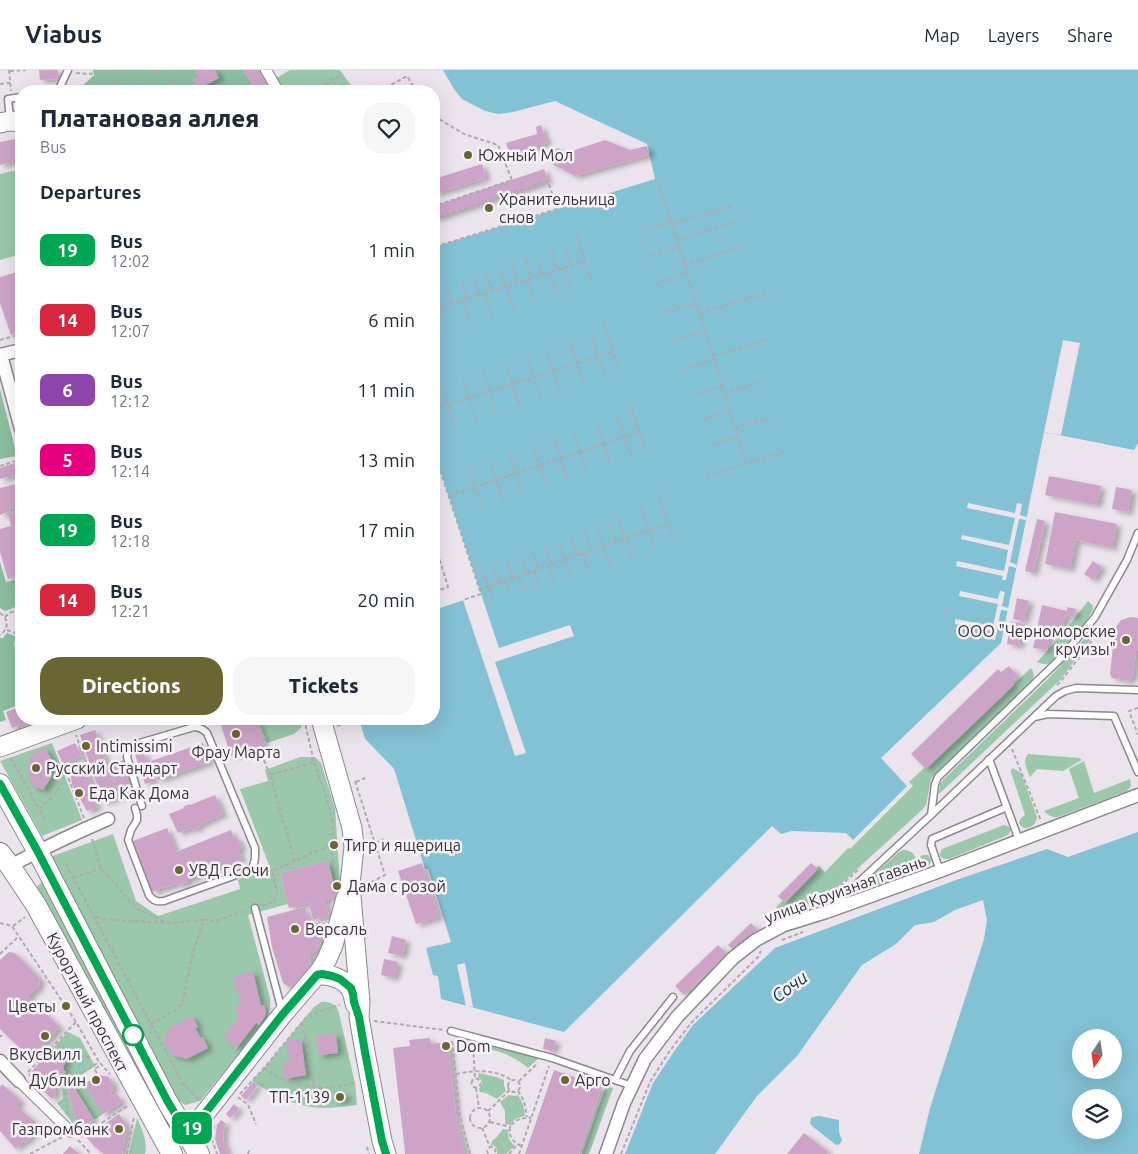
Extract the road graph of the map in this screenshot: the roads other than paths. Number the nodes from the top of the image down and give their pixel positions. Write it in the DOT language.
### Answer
graph roads {
  1 [pos="68,70"];
  2 [pos="266,70"];
  3 [pos="61,85"];
  4 [pos="275,85"];
  5 [pos="15,98"];
  6 [pos="10,122"];
  7 [pos="15,352"];
  8 [pos="1,355"];
  9 [pos="15,407"];
  10 [pos="1138,534"];
  11 [pos="1138,690"];
  12 [pos="1033,718"];
  13 [pos="330,725"];
  14 [pos="78,726"];
  15 [pos="4,751"];
  16 [pos="989,759"];
  17 [pos="1138,772"];
  18 [pos="0,784"];
  19 [pos="1138,795"];
  20 [pos="139,807"];
  21 [pos="1007,807"];
  22 [pos="931,815"];
  23 [pos="108,819"];
  24 [pos="1019,840"];
  25 [pos="38,852"];
  26 [pos="5,860"];
  27 [pos="940,871"];
  28 [pos="350,884"];
  29 [pos="255,908"];
  30 [pos="826,912"];
  31 [pos="317,975"];
  32 [pos="674,997"];
  33 [pos="282,1015"];
  34 [pos="363,1018"];
  35 [pos="451,1031"];
  36 [pos="0,1061"];
  37 [pos="19,1080"];
  38 [pos="614,1080"];
  39 [pos="632,1086"];
  40 [pos="71,1132"];
  41 [pos="188,1135"];
  42 [pos="172,1154"];
  43 [pos="199,1154"];
  44 [pos="386,1154"];
  45 [pos="606,1154"];
  1 -- 3 [label="lane"];
  2 -- 4 [label="street"];
  5 -- 6 [label="lane"];
  7 -- 8 [label="street"];
  8 -- 9 [label="street"];
  10 -- 22 [label="lane"];
  11 -- 12 [label="lane"];
  12 -- 16 [label="lane"];
  12 -- 17 [label="lane"];
  13 -- 28 [label="main road"];
  14 -- 15 [label="main road"];
  16 -- 21 [label="lane"];
  16 -- 22 [label="lane"];
  18 -- 25 [label="main road, Курортный проспект"];
  19 -- 24 [label="street, улица Круизная гавань"];
  20 -- 20 [label="lane"];
  21 -- 24 [label="lane"];
  21 -- 27 [label="lane"];
  22 -- 30 [label="lane"];
  23 -- 25 [label="street"];
  24 -- 27 [label="street, улица Круизная гавань"];
  25 -- 26 [label="street"];
  25 -- 41 [label="main road, Курортный проспект"];
  26 -- 42 [label="main road, Курортный проспект"];
  27 -- 30 [label="street, улица Круизная гавань"];
  28 -- 31 [label="main road"];
  28 -- 34 [label="main road"];
  29 -- 33 [label="lane"];
  30 -- 39 [label="street, улица Круизная гавань"];
  31 -- 33 [label="main road"];
  31 -- 34 [label="main road"];
  32 -- 38 [label="lane"];
  33 -- 41 [label="main road"];
  34 -- 44 [label="main road"];
  35 -- 38 [label="lane"];
  36 -- 37 [label="street"];
  37 -- 40 [label="street"];
  38 -- 39 [label="lane"];
  39 -- 45 [label="street, улица Круизная гавань"];
  41 -- 43 [label="main road, Курортный проспект"];
}
